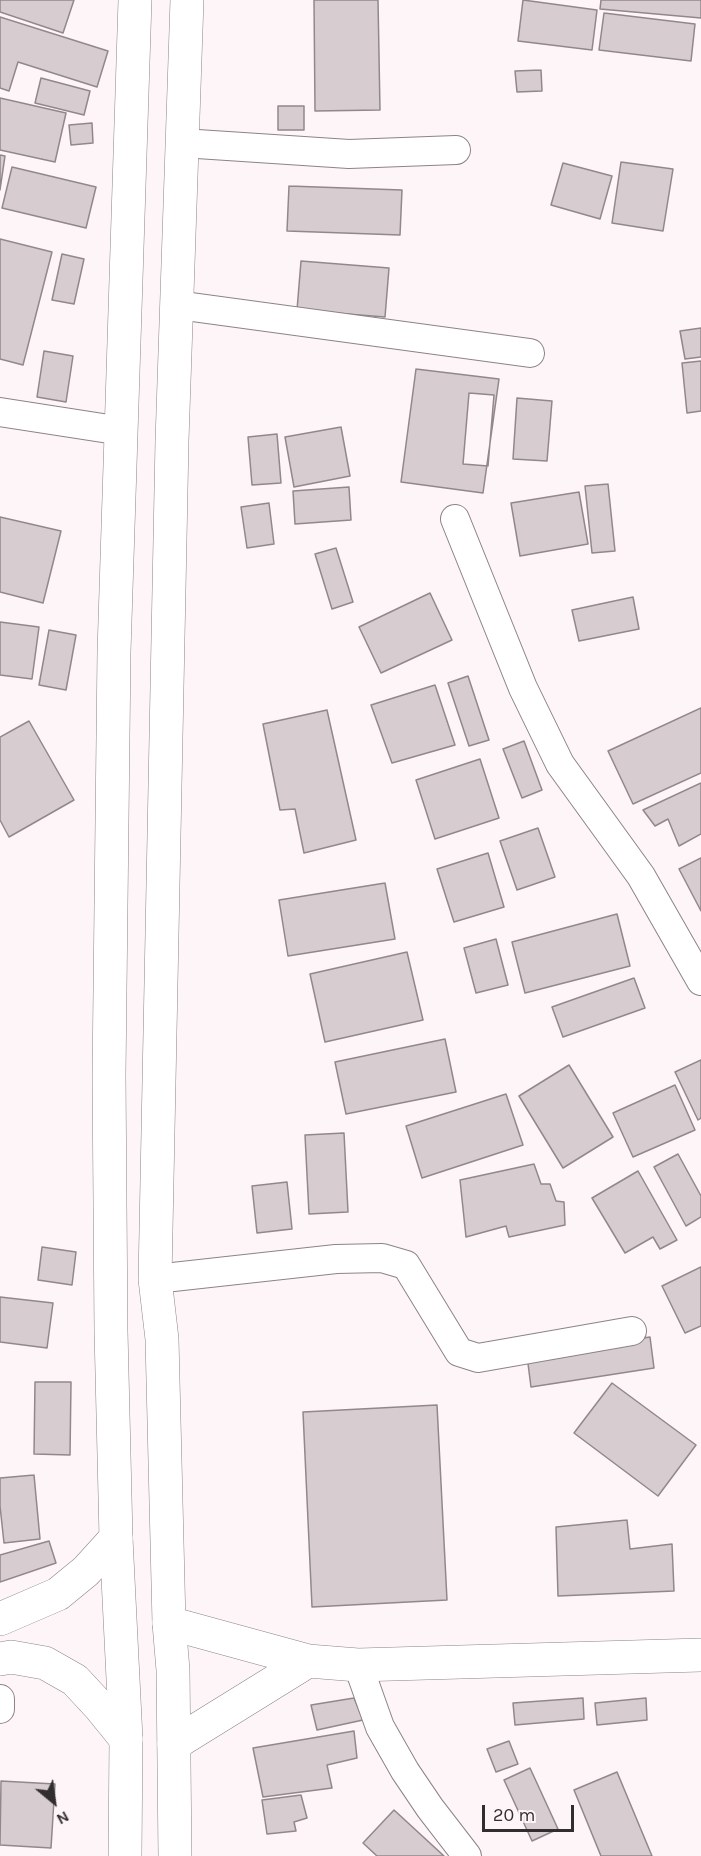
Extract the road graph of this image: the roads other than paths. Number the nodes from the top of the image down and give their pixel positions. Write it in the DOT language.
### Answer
graph roads {
  1 [pos="135,0"];
  2 [pos="187,0"];
  3 [pos="182,142"];
  4 [pos="456,150"];
  5 [pos="177,306"];
  6 [pos="530,353"];
  7 [pos="0,412"];
  8 [pos="122,431"];
  9 [pos="455,519"];
  10 [pos="701,981"];
  11 [pos="155,1279"];
  12 [pos="632,1331"];
  13 [pos="116,1538"];
  14 [pos="0,1619"];
  15 [pos="169,1623"];
  16 [pos="701,1655"];
  17 [pos="0,1659"];
  18 [pos="308,1661"];
  19 [pos="358,1665"];
  20 [pos="0,1700"];
  21 [pos="0,1709"];
  22 [pos="126,1739"];
  23 [pos="174,1743"];
  24 [pos="125,1856"];
  25 [pos="175,1856"];
  26 [pos="467,1856"];
  1 -- 8 [label="main road"];
  2 -- 3 [label="main road"];
  3 -- 4 [label="street"];
  3 -- 5 [label="main road"];
  5 -- 6 [label="street"];
  5 -- 11 [label="main road"];
  7 -- 8 [label="street"];
  8 -- 13 [label="main road"];
  9 -- 10 [label="street"];
  11 -- 12 [label="street"];
  11 -- 15 [label="main road"];
  13 -- 14 [label="main road"];
  13 -- 22 [label="main road"];
  15 -- 18 [label="main road"];
  15 -- 23 [label="main road"];
  16 -- 19 [label="main road"];
  17 -- 22 [label="main road"];
  18 -- 19 [label="main road"];
  18 -- 23 [label="main road"];
  19 -- 26 [label="street"];
  20 -- 21 [label="street"];
  22 -- 24 [label="main road"];
  23 -- 25 [label="main road"];
}
